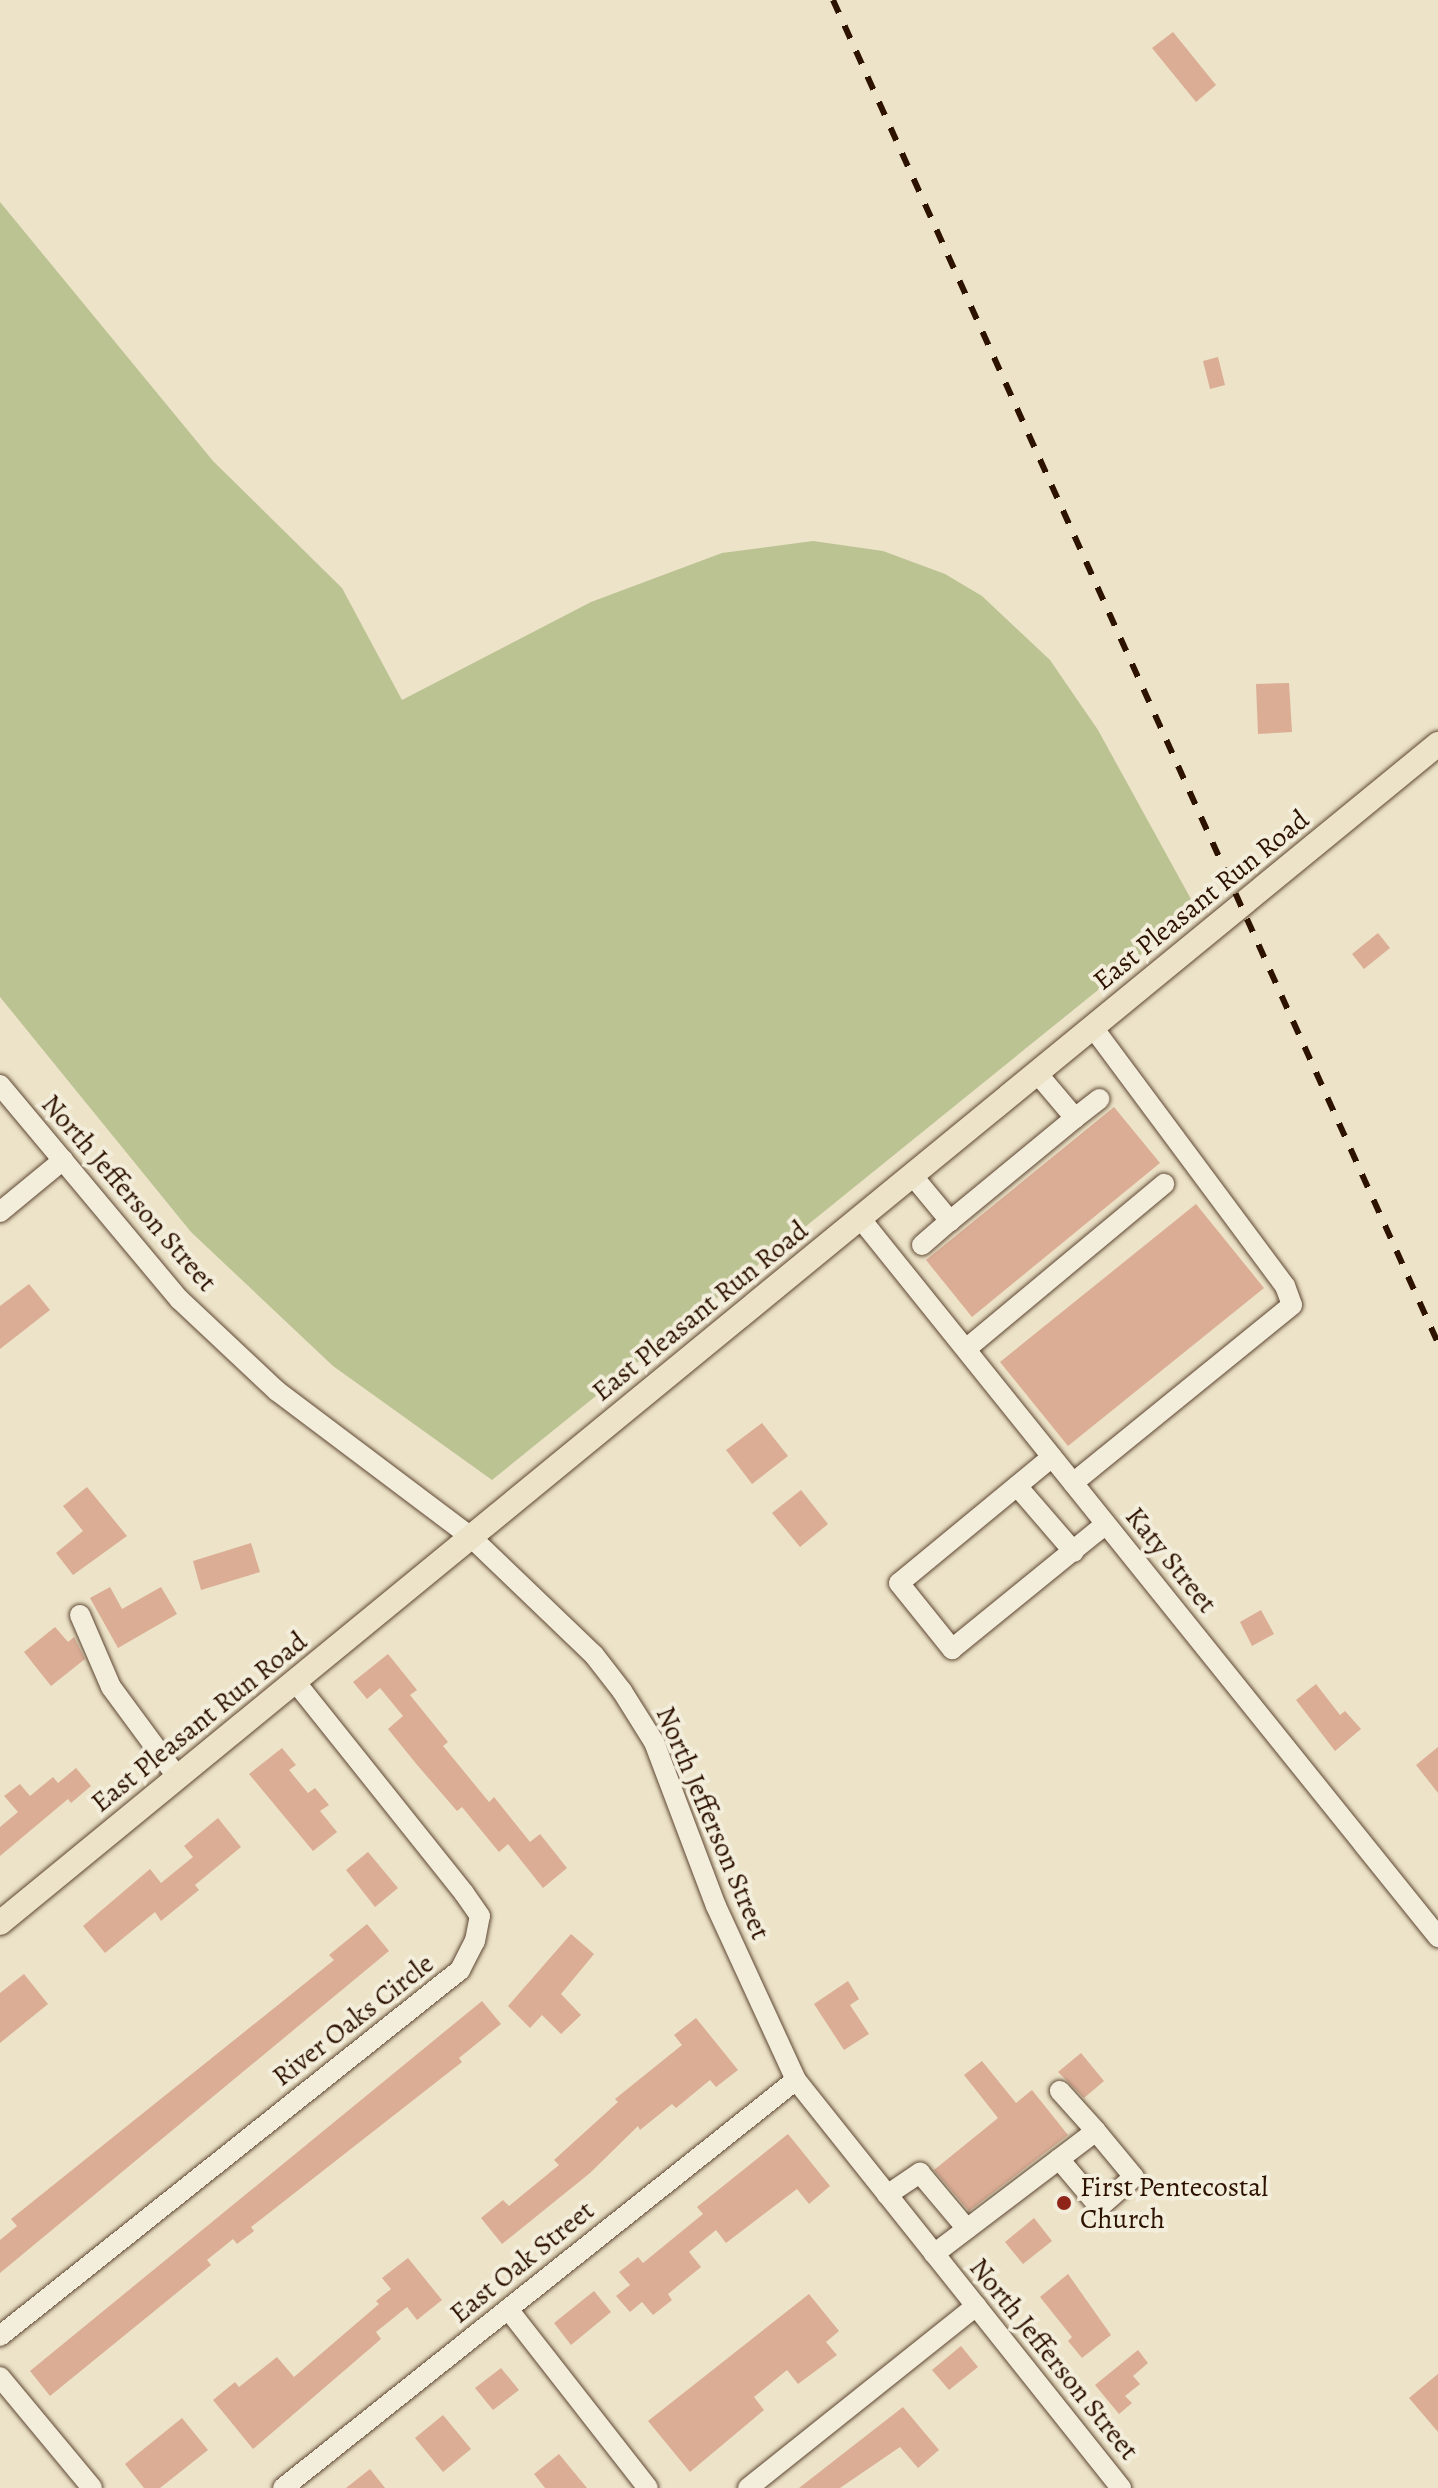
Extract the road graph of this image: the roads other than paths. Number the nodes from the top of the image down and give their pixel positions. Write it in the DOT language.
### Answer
graph roads {
  1 [pos="1438,744"];
  2 [pos="1093,1027"];
  3 [pos="1037,1073"];
  4 [pos="0,1085"];
  5 [pos="1099,1099"];
  6 [pos="1075,1118"];
  7 [pos="63,1160"];
  8 [pos="912,1175"];
  9 [pos="1164,1184"];
  10 [pos="0,1212"];
  11 [pos="860,1218"];
  12 [pos="950,1221"];
  13 [pos="922,1245"];
  14 [pos="966,1349"];
  15 [pos="1052,1457"];
  16 [pos="1073,1483"];
  17 [pos="1017,1486"];
  18 [pos="1106,1524"];
  19 [pos="472,1538"];
  20 [pos="1074,1552"];
  21 [pos="80,1615"];
  22 [pos="295,1681"];
  23 [pos="178,1778"];
  24 [pos="0,1923"];
  25 [pos="1438,1937"];
  26 [pos="796,2080"];
  27 [pos="1060,2091"];
  28 [pos="1096,2131"];
  29 [pos="1059,2159"];
  30 [pos="887,2195"];
  31 [pos="967,2229"];
  32 [pos="934,2254"];
  33 [pos="976,2306"];
  34 [pos="508,2309"];
  35 [pos="0,2336"];
  36 [pos="0,2377"];
  37 [pos="92,2488"];
  38 [pos="283,2488"];
  39 [pos="648,2488"];
  40 [pos="748,2488"];
  41 [pos="1121,2488"];
  1 -- 2 [label="main road, East Pleasant Run Road"];
  2 -- 3 [label="main road, East Pleasant Run Road"];
  2 -- 16 [label="street"];
  3 -- 6 [label="street"];
  3 -- 8 [label="main road, East Pleasant Run Road"];
  4 -- 7 [label="street, North Jefferson Street"];
  5 -- 6 [label="street"];
  6 -- 12 [label="street"];
  7 -- 10 [label="street"];
  7 -- 19 [label="street, North Jefferson Street"];
  8 -- 11 [label="main road, East Pleasant Run Road"];
  8 -- 12 [label="street"];
  9 -- 14 [label="street"];
  11 -- 14 [label="street, Katy Street"];
  11 -- 19 [label="main road, East Pleasant Run Road"];
  12 -- 13 [label="street"];
  14 -- 15 [label="street, Katy Street"];
  15 -- 16 [label="street, Katy Street"];
  15 -- 17 [label="street"];
  16 -- 18 [label="street, Katy Street"];
  17 -- 20 [label="street"];
  17 -- 20 [label="street"];
  18 -- 20 [label="street"];
  18 -- 25 [label="street, Katy Street"];
  19 -- 22 [label="main road, East Pleasant Run Road"];
  19 -- 26 [label="street, North Jefferson Street"];
  21 -- 23 [label="street"];
  22 -- 23 [label="main road, East Pleasant Run Road"];
  22 -- 35 [label="street, River Oaks Circle"];
  23 -- 24 [label="main road, East Pleasant Run Road"];
  26 -- 30 [label="street, North Jefferson Street"];
  26 -- 34 [label="street, East Oak Street"];
  27 -- 28 [label="street"];
  28 -- 29 [label="street"];
  28 -- 29 [label="street"];
  29 -- 31 [label="street"];
  30 -- 31 [label="street"];
  30 -- 32 [label="street, North Jefferson Street"];
  31 -- 32 [label="street"];
  32 -- 33 [label="street, North Jefferson Street"];
  33 -- 40 [label="street"];
  33 -- 41 [label="street, North Jefferson Street"];
  34 -- 38 [label="street, East Oak Street"];
  34 -- 39 [label="street"];
  36 -- 37 [label="street"];
}
